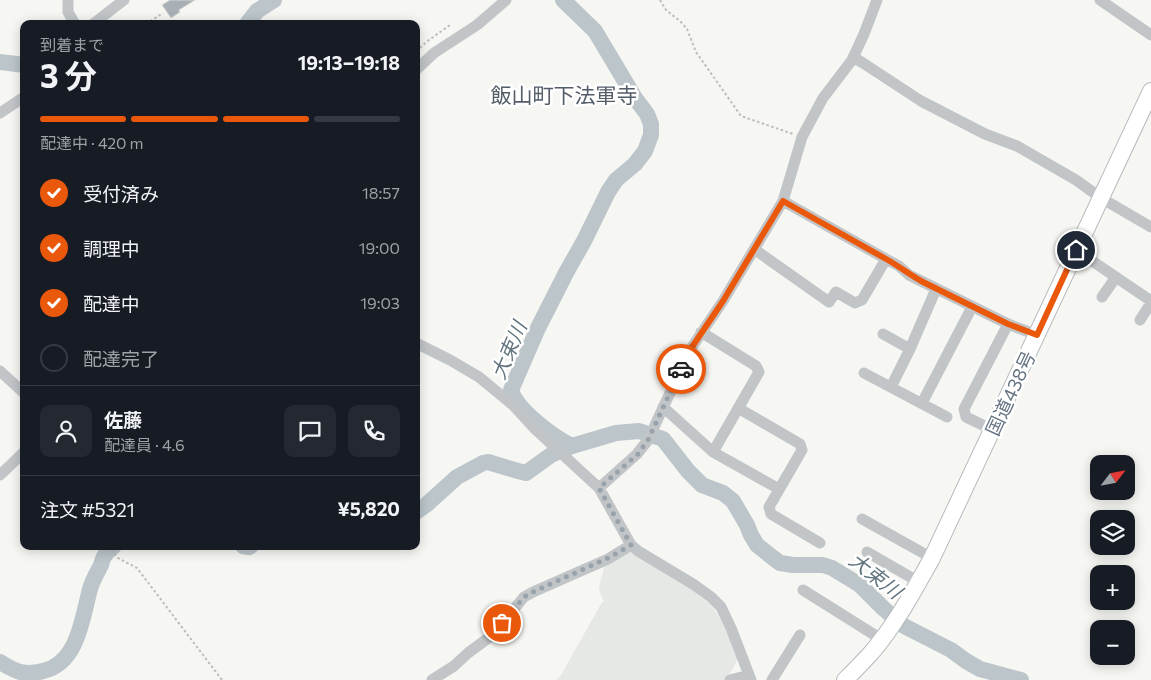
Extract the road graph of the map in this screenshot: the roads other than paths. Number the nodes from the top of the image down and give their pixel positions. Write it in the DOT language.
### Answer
graph roads {
  1 [pos="68,0"];
  2 [pos="124,0"];
  3 [pos="506,0"];
  4 [pos="877,0"];
  5 [pos="1100,0"];
  6 [pos="73,20"];
  7 [pos="98,20"];
  8 [pos="1151,35"];
  9 [pos="853,57"];
  10 [pos="420,66"];
  11 [pos="1151,91"];
  12 [pos="20,100"];
  13 [pos="0,113"];
  14 [pos="1101,198"];
  15 [pos="783,201"];
  16 [pos="1151,227"];
  17 [pos="754,249"];
  18 [pos="1076,250"];
  19 [pos="886,259"];
  20 [pos="1116,278"];
  21 [pos="936,289"];
  22 [pos="1102,296"];
  23 [pos="1151,302"];
  24 [pos="972,307"];
  25 [pos="1140,320"];
  26 [pos="1008,324"];
  27 [pos="701,332"];
  28 [pos="883,334"];
  29 [pos="1037,335"];
  30 [pos="420,345"];
  31 [pos="910,348"];
  32 [pos="0,371"];
  33 [pos="864,373"];
  34 [pos="891,387"];
  35 [pos="20,389"];
  36 [pos="922,403"];
  37 [pos="663,407"];
  38 [pos="738,408"];
  39 [pos="947,417"];
  40 [pos="993,430"];
  41 [pos="713,452"];
  42 [pos="20,456"];
  43 [pos="0,475"];
  44 [pos="599,488"];
  45 [pos="779,489"];
  46 [pos="862,520"];
  47 [pos="820,543"];
  48 [pos="631,545"];
  49 [pos="866,552"];
  50 [pos="932,558"];
  51 [pos="918,582"];
  52 [pos="803,590"];
  53 [pos="800,635"];
  54 [pos="884,635"];
  55 [pos="750,678"];
  56 [pos="432,680"];
  57 [pos="730,680"];
  58 [pos="772,680"];
  59 [pos="845,680"];
  1 -- 6 [label="street"];
  2 -- 7 [label="street"];
  3 -- 10 [label="street"];
  4 -- 9 [label="street"];
  5 -- 8 [label="street"];
  9 -- 14 [label="street"];
  9 -- 15 [label="street"];
  11 -- 14 [label="highway, 国道438号"];
  12 -- 13 [label="street"];
  14 -- 16 [label="street"];
  14 -- 18 [label="highway, 国道438号"];
  15 -- 17 [label="street"];
  15 -- 19 [label="street"];
  17 -- 19 [label="street"];
  17 -- 27 [label="street"];
  18 -- 20 [label="street"];
  18 -- 29 [label="highway, 国道438号"];
  19 -- 21 [label="street"];
  20 -- 22 [label="street"];
  20 -- 23 [label="street"];
  21 -- 24 [label="street"];
  21 -- 31 [label="street"];
  23 -- 25 [label="street"];
  24 -- 26 [label="street"];
  24 -- 36 [label="street"];
  26 -- 29 [label="street"];
  26 -- 40 [label="street"];
  27 -- 37 [label="street"];
  27 -- 38 [label="street"];
  28 -- 31 [label="street"];
  29 -- 40 [label="highway, 国道438号"];
  30 -- 44 [label="street"];
  31 -- 34 [label="street"];
  32 -- 35 [label="street"];
  33 -- 34 [label="street"];
  34 -- 36 [label="street"];
  36 -- 39 [label="street"];
  37 -- 41 [label="street"];
  37 -- 44 [label="street"];
  38 -- 41 [label="street"];
  38 -- 45 [label="street"];
  40 -- 50 [label="highway, 国道438号"];
  41 -- 45 [label="street"];
  42 -- 43 [label="street"];
  44 -- 48 [label="street"];
  45 -- 47 [label="street"];
  46 -- 50 [label="street"];
  48 -- 55 [label="street"];
  48 -- 56 [label="street"];
  49 -- 51 [label="street"];
  50 -- 51 [label="highway, 国道438号"];
  51 -- 54 [label="highway, 国道438号"];
  52 -- 54 [label="street"];
  53 -- 58 [label="street"];
  54 -- 59 [label="highway, 国道438号"];
  55 -- 57 [label="street"];
}
